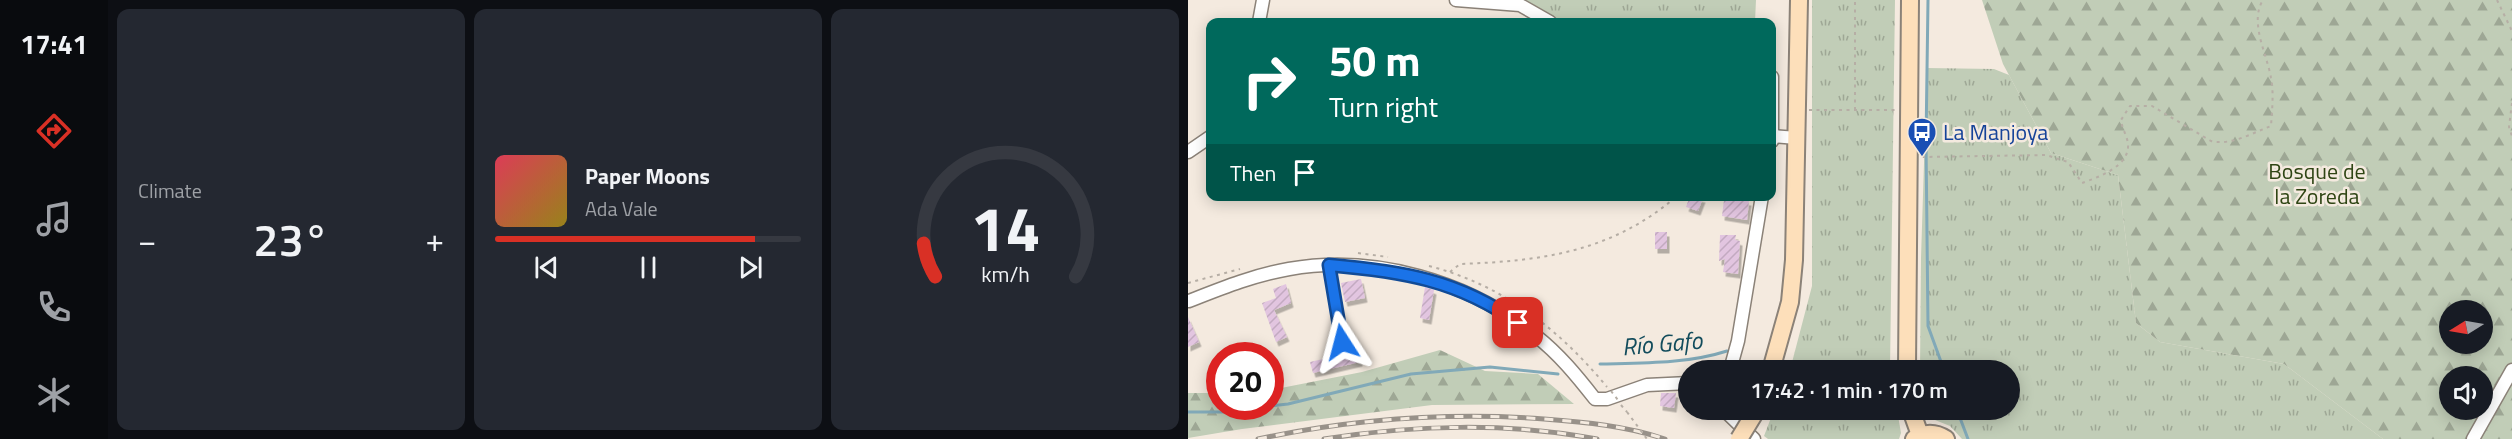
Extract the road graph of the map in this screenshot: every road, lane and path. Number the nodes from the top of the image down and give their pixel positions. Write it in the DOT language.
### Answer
graph roads {
  1 [pos="1263,0"];
  2 [pos="1456,0"];
  3 [pos="1799,0"];
  4 [pos="1855,0"];
  5 [pos="1910,0"];
  6 [pos="2263,0"];
  7 [pos="2497,0"];
  8 [pos="1260,18"];
  9 [pos="1543,18"];
  10 [pos="2512,31"];
  11 [pos="2512,103"];
  12 [pos="1797,110"];
  13 [pos="1855,110"];
  14 [pos="1908,110"];
  15 [pos="1776,136"];
  16 [pos="2512,136"];
  17 [pos="1797,138"];
  18 [pos="1206,140"];
  19 [pos="1188,152"];
  20 [pos="1919,157"];
  21 [pos="1670,201"];
  22 [pos="1761,201"];
  23 [pos="1358,253"];
  24 [pos="1396,258"];
  25 [pos="1422,264"];
  26 [pos="1329,265"];
  27 [pos="1240,269"];
  28 [pos="1450,272"];
  29 [pos="1188,283"];
  30 [pos="1189,301"];
  31 [pos="1342,342"];
  32 [pos="1733,360"];
  33 [pos="1774,360"];
  34 [pos="1907,360"];
  35 [pos="2512,370"];
  36 [pos="1678,384"];
  37 [pos="1618,400"];
  38 [pos="1627,412"];
  39 [pos="1734,420"];
  40 [pos="1750,420"];
  41 [pos="1913,420"];
  42 [pos="1917,437"];
  43 [pos="1647,439"];
  44 [pos="1738,439"];
  45 [pos="1754,439"];
  46 [pos="1946,439"];
  47 [pos="2473,439"];
  1 -- 8 [label="street"];
  2 -- 9 [label="street"];
  3 -- 12 [label="street"];
  4 -- 13 [label="path"];
  5 -- 14 [label="street"];
  6 -- 20 [label="path"];
  7 -- 10 [label="path"];
  11 -- 16 [label="path"];
  12 -- 13 [label="path"];
  12 -- 17 [label="street"];
  13 -- 14 [label="path"];
  14 -- 34 [label="street"];
  15 -- 17 [label="street"];
  17 -- 33 [label="street"];
  18 -- 19 [label="street"];
  21 -- 28 [label="path"];
  22 -- 32 [label="street"];
  23 -- 24 [label="path"];
  25 -- 28 [label="path"];
  26 -- 30 [label="street"];
  26 -- 31 [label="lane"];
  26 -- 36 [label="street"];
  27 -- 29 [label="path"];
  28 -- 37 [label="path, bridge"];
  35 -- 47 [label="street"];
  38 -- 43 [label="path, bridge"];
  39 -- 45 [label="street"];
  40 -- 44 [label="street, bridge"];
  41 -- 42 [label="street"];
  42 -- 46 [label="street"];
}
